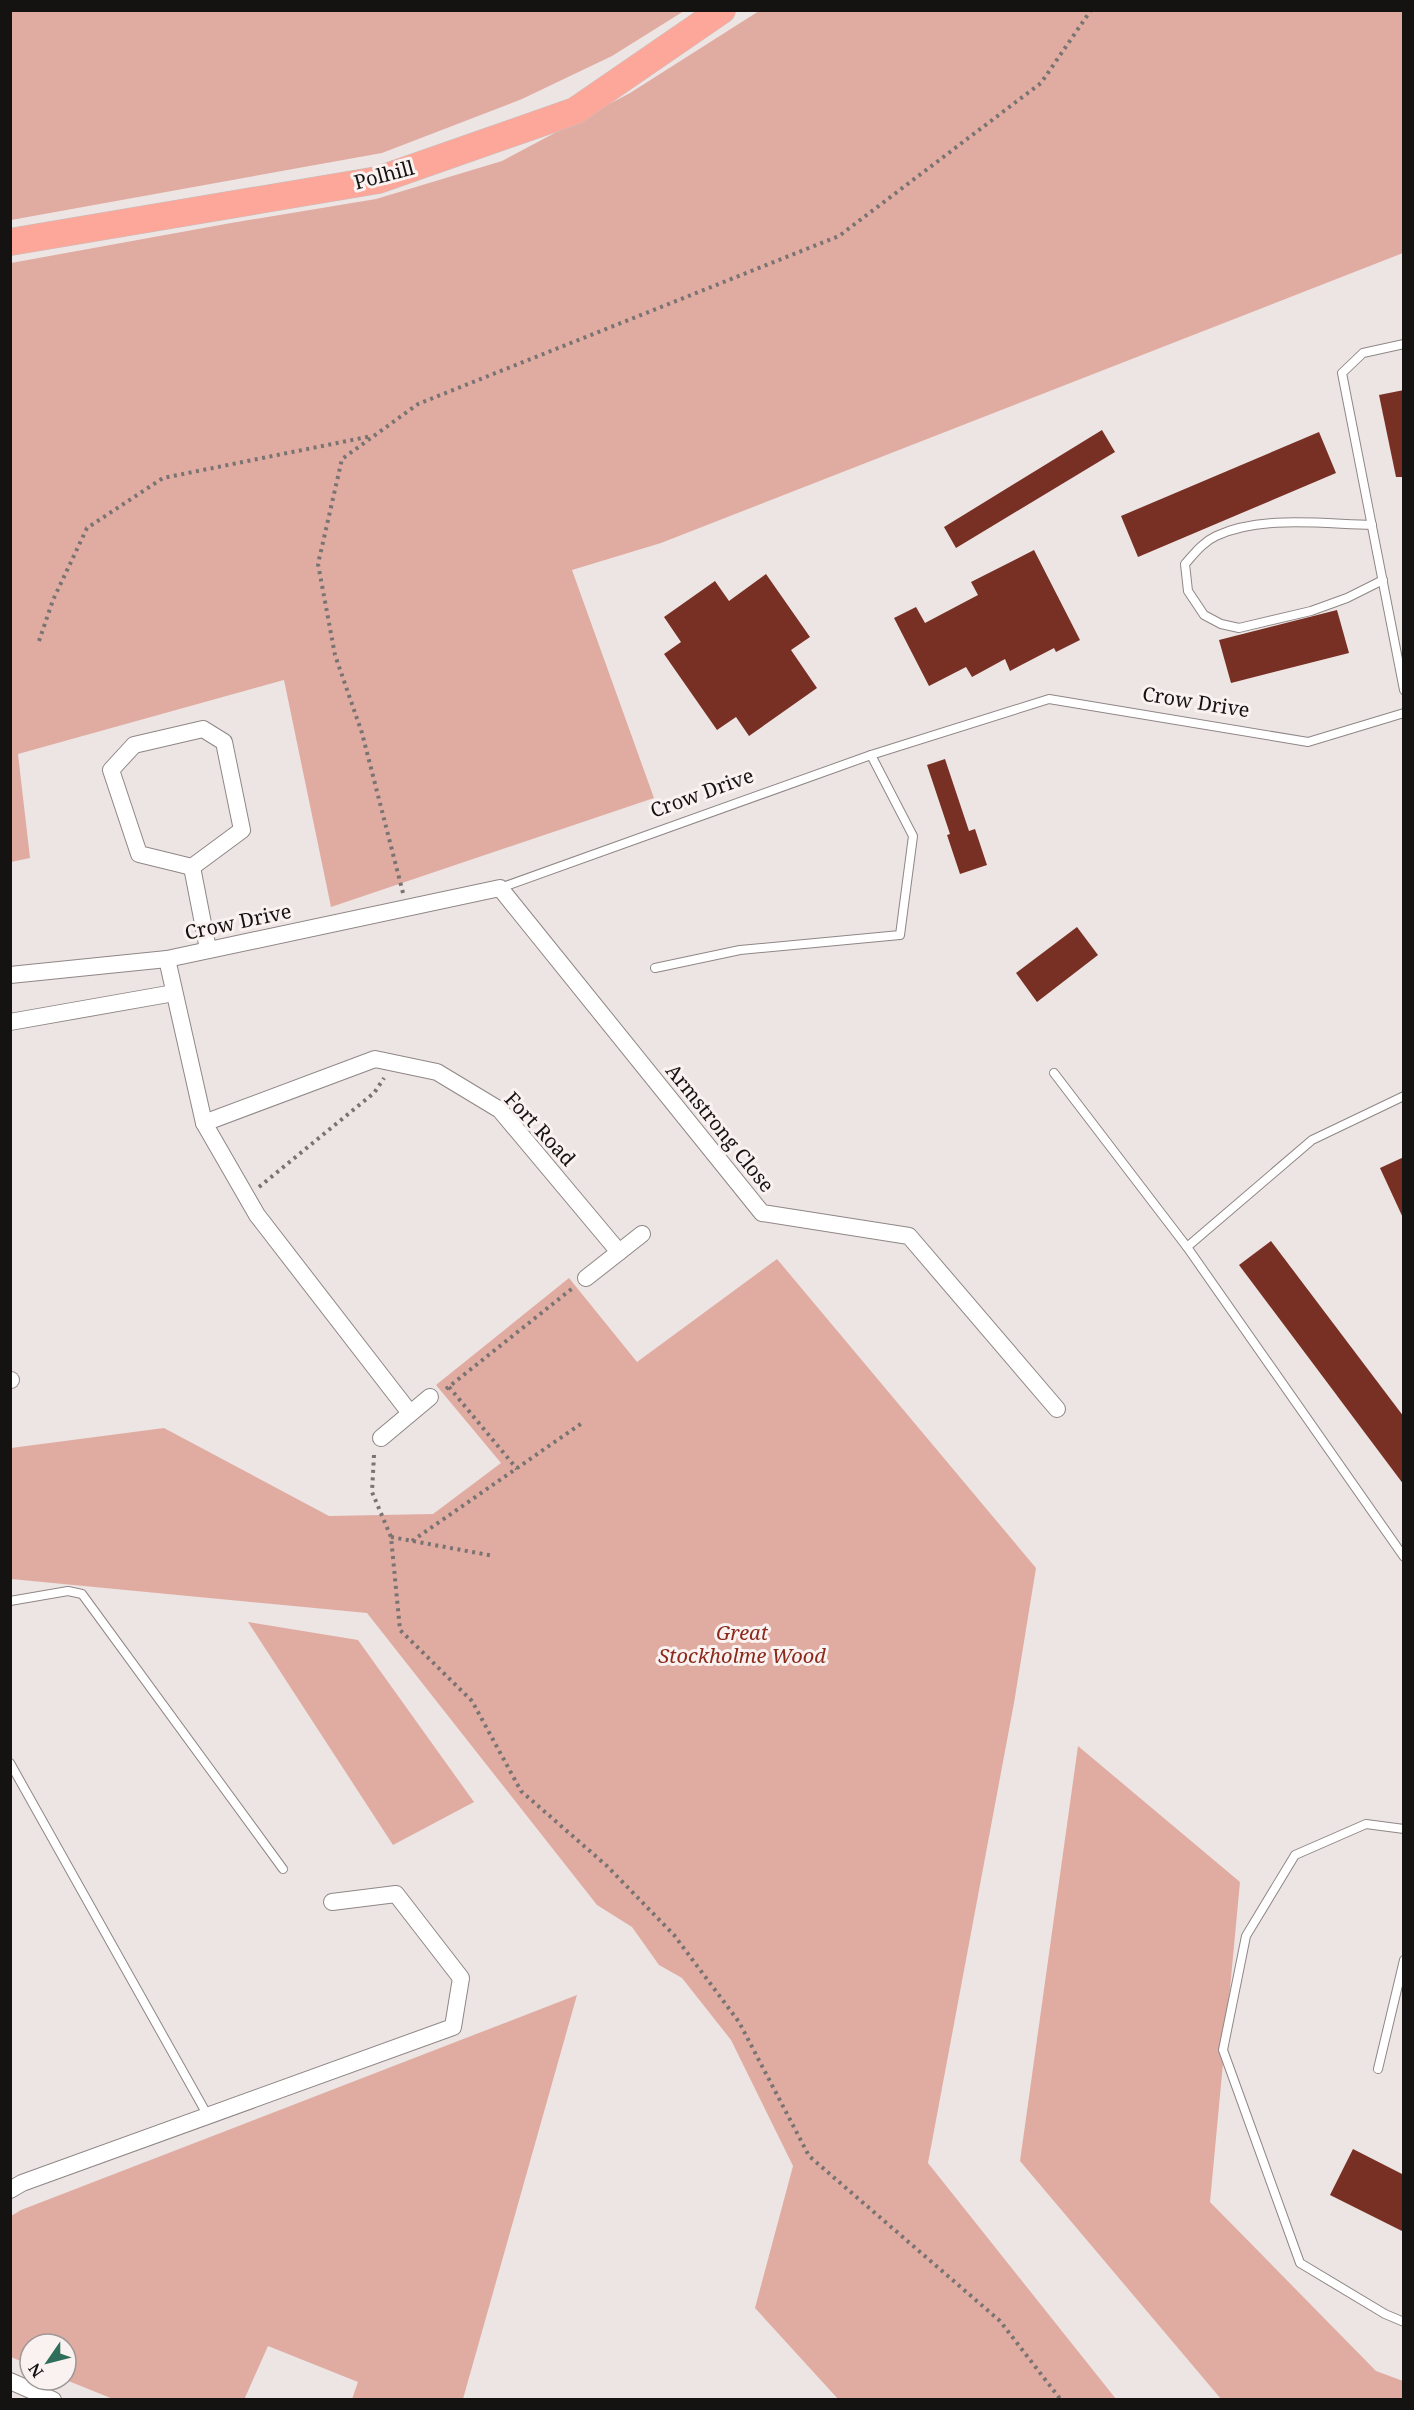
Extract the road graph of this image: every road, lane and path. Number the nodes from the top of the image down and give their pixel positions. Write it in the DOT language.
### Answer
graph roads {
  1 [pos="722,10"];
  2 [pos="1091,10"];
  3 [pos="10,242"];
  4 [pos="1404,344"];
  5 [pos="375,435"];
  6 [pos="1372,525"];
  7 [pos="1383,580"];
  8 [pos="39,641"];
  9 [pos="1404,690"];
  10 [pos="1404,713"];
  11 [pos="871,755"];
  12 [pos="192,867"];
  13 [pos="500,888"];
  14 [pos="406,908"];
  15 [pos="208,949"];
  16 [pos="167,959"];
  17 [pos="655,969"];
  18 [pos="10,975"];
  19 [pos="174,993"];
  20 [pos="10,1022"];
  21 [pos="393,1062"];
  22 [pos="1054,1073"];
  23 [pos="1404,1096"];
  24 [pos="204,1123"];
  25 [pos="247,1197"];
  26 [pos="642,1234"];
  27 [pos="1187,1246"];
  28 [pos="619,1252"];
  29 [pos="586,1278"];
  30 [pos="449,1387"];
  31 [pos="430,1397"];
  32 [pos="1057,1408"];
  33 [pos="410,1413"];
  34 [pos="582,1424"];
  35 [pos="381,1438"];
  36 [pos="516,1469"];
  37 [pos="391,1537"];
  38 [pos="412,1541"];
  39 [pos="494,1556"];
  40 [pos="1404,1557"];
  41 [pos="10,1601"];
  42 [pos="10,1763"];
  43 [pos="1404,1829"];
  44 [pos="283,1869"];
  45 [pos="332,1902"];
  46 [pos="1404,1960"];
  47 [pos="1378,2069"];
  48 [pos="208,2116"];
  49 [pos="10,2190"];
  50 [pos="1404,2322"];
  51 [pos="10,2381"];
  52 [pos="53,2400"];
  53 [pos="1061,2400"];
  1 -- 3 [label="main road, Polhill"];
  2 -- 5 [label="path"];
  4 -- 6 [label="lane"];
  5 -- 8 [label="path"];
  5 -- 14 [label="path"];
  6 -- 7 [label="lane"];
  6 -- 7 [label="lane"];
  7 -- 9 [label="lane"];
  10 -- 11 [label="lane, Crow Drive"];
  11 -- 13 [label="lane, Crow Drive"];
  11 -- 17 [label="lane"];
  12 -- 12 [label="street"];
  12 -- 15 [label="street"];
  13 -- 14 [label="street, Crow Drive"];
  13 -- 32 [label="street, Armstrong Close"];
  14 -- 15 [label="street, Crow Drive"];
  15 -- 16 [label="street, Crow Drive"];
  16 -- 18 [label="street, Crow Drive"];
  16 -- 19 [label="street"];
  19 -- 20 [label="street"];
  19 -- 24 [label="street"];
  21 -- 24 [label="street, Fort Road"];
  21 -- 25 [label="path"];
  21 -- 28 [label="street, Fort Road"];
  22 -- 27 [label="lane"];
  23 -- 27 [label="lane"];
  24 -- 25 [label="street"];
  25 -- 33 [label="street"];
  26 -- 28 [label="street"];
  27 -- 40 [label="lane"];
  28 -- 29 [label="street"];
  29 -- 30 [label="path"];
  30 -- 31 [label="path"];
  30 -- 36 [label="path"];
  31 -- 33 [label="street"];
  33 -- 35 [label="street"];
  34 -- 36 [label="path"];
  35 -- 37 [label="path"];
  36 -- 38 [label="path"];
  37 -- 38 [label="path"];
  37 -- 53 [label="path"];
  38 -- 39 [label="path"];
  41 -- 44 [label="lane"];
  42 -- 48 [label="lane"];
  43 -- 50 [label="lane"];
  45 -- 48 [label="street"];
  46 -- 47 [label="lane"];
  48 -- 49 [label="street"];
  51 -- 52 [label="street"];
}
